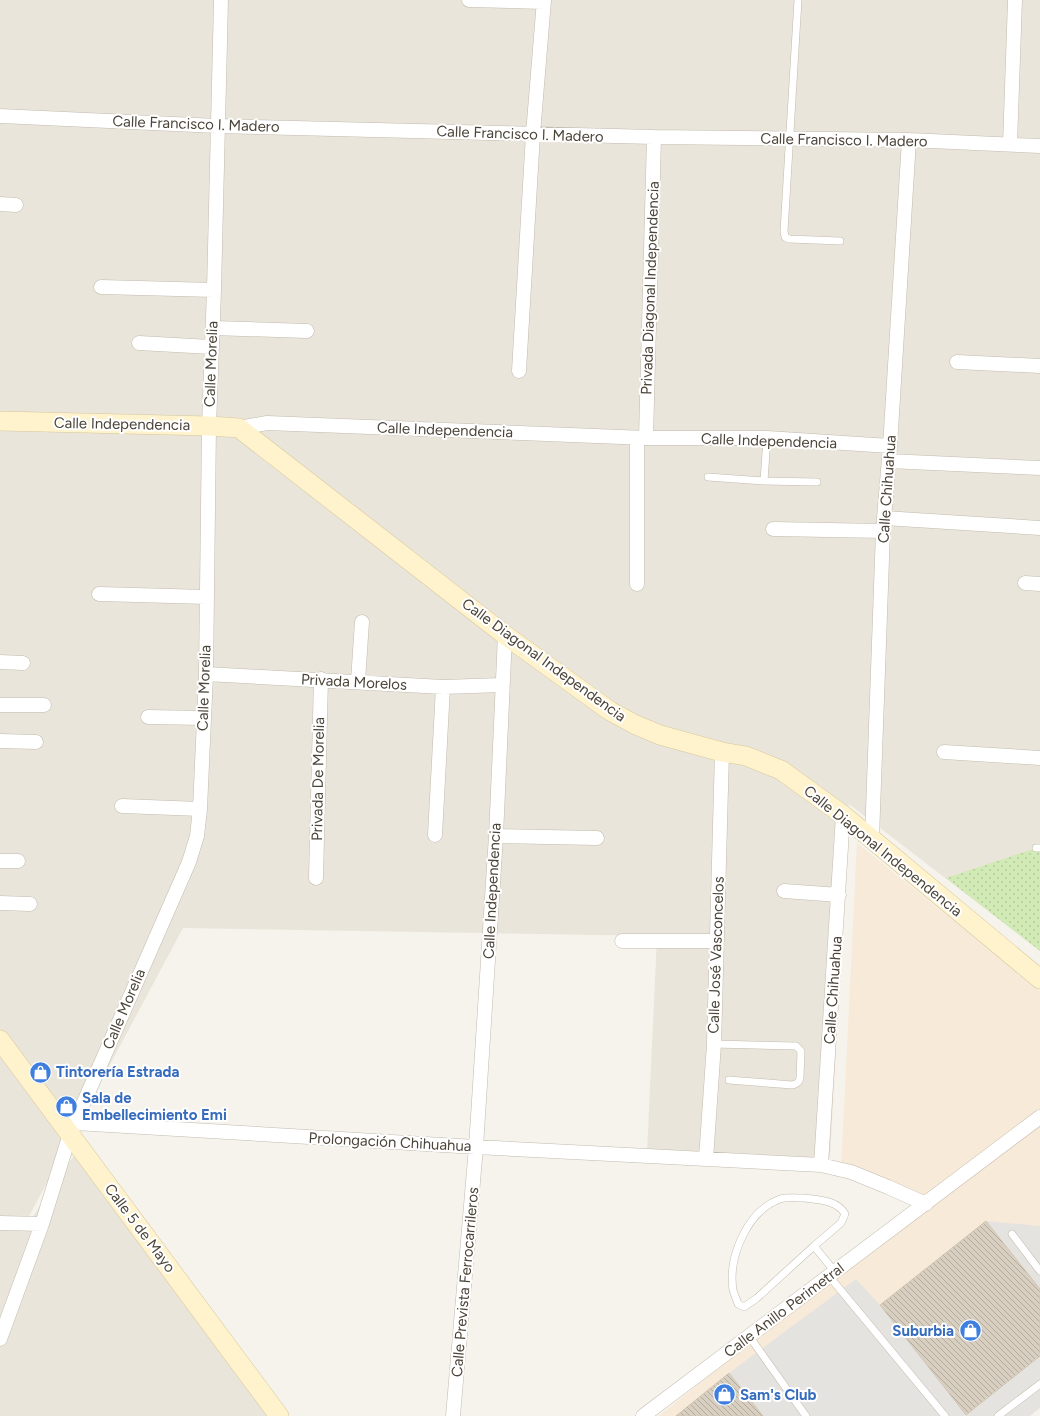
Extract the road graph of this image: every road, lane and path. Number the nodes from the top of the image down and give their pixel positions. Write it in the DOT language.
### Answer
graph roads {
  1 [pos="221,0"];
  2 [pos="469,0"];
  3 [pos="798,0"];
  4 [pos="1015,0"];
  5 [pos="544,1"];
  6 [pos="0,116"];
  7 [pos="217,126"];
  8 [pos="533,134"];
  9 [pos="654,137"];
  10 [pos="790,139"];
  11 [pos="909,140"];
  12 [pos="1010,145"];
  13 [pos="1040,146"];
  14 [pos="0,204"];
  15 [pos="16,205"];
  16 [pos="840,241"];
  17 [pos="101,287"];
  18 [pos="214,290"];
  19 [pos="213,328"];
  20 [pos="307,331"];
  21 [pos="139,343"];
  22 [pos="211,347"];
  23 [pos="957,362"];
  24 [pos="1040,366"];
  25 [pos="519,371"];
  26 [pos="0,421"];
  27 [pos="209,426"];
  28 [pos="239,428"];
  29 [pos="641,438"];
  30 [pos="766,438"];
  31 [pos="890,446"];
  32 [pos="889,461"];
  33 [pos="1040,468"];
  34 [pos="708,477"];
  35 [pos="764,481"];
  36 [pos="817,482"];
  37 [pos="884,524"];
  38 [pos="1040,528"];
  39 [pos="773,529"];
  40 [pos="637,584"];
  41 [pos="1025,584"];
  42 [pos="1040,584"];
  43 [pos="99,594"];
  44 [pos="206,597"];
  45 [pos="362,622"];
  46 [pos="505,635"];
  47 [pos="0,662"];
  48 [pos="23,663"];
  49 [pos="206,674"];
  50 [pos="321,679"];
  51 [pos="358,681"];
  52 [pos="502,685"];
  53 [pos="443,687"];
  54 [pos="0,705"];
  55 [pos="44,705"];
  56 [pos="148,718"];
  57 [pos="203,718"];
  58 [pos="0,741"];
  59 [pos="36,742"];
  60 [pos="722,752"];
  61 [pos="944,752"];
  62 [pos="1040,758"];
  63 [pos="122,806"];
  64 [pos="200,810"];
  65 [pos="844,815"];
  66 [pos="435,835"];
  67 [pos="496,836"];
  68 [pos="597,838"];
  69 [pos="872,838"];
  70 [pos="0,861"];
  71 [pos="18,861"];
  72 [pos="316,878"];
  73 [pos="784,891"];
  74 [pos="839,895"];
  75 [pos="0,903"];
  76 [pos="30,904"];
  77 [pos="622,941"];
  78 [pos="716,941"];
  79 [pos="1040,979"];
  80 [pos="0,1040"];
  81 [pos="714,1044"];
  82 [pos="729,1080"];
  83 [pos="1040,1117"];
  84 [pos="73,1128"];
  85 [pos="476,1147"];
  86 [pos="706,1159"];
  87 [pos="821,1165"];
  88 [pos="926,1204"];
  89 [pos="0,1223"];
  90 [pos="42,1224"];
  91 [pos="1012,1234"];
  92 [pos="814,1246"];
  93 [pos="1040,1271"];
  94 [pos="832,1274"];
  95 [pos="749,1336"];
  96 [pos="0,1339"];
  97 [pos="1040,1384"];
  98 [pos="280,1416"];
  99 [pos="453,1416"];
  100 [pos="643,1416"];
  101 [pos="806,1416"];
  102 [pos="945,1416"];
  103 [pos="998,1416"];
  1 -- 7 [label="street, Calle Morelia"];
  2 -- 5 [label="street"];
  3 -- 10 [label="lane"];
  4 -- 12 [label="street"];
  5 -- 8 [label="street"];
  6 -- 7 [label="street, Calle Francisco I. Madero"];
  7 -- 8 [label="street, Calle Francisco I. Madero"];
  7 -- 18 [label="street, Calle Morelia"];
  8 -- 9 [label="street, Calle Francisco I. Madero"];
  8 -- 25 [label="street"];
  9 -- 10 [label="street, Calle Francisco I. Madero"];
  9 -- 29 [label="street, Privada Diagonal Independencia"];
  10 -- 11 [label="street, Calle Francisco I. Madero"];
  10 -- 16 [label="lane"];
  11 -- 12 [label="street, Calle Francisco I. Madero"];
  11 -- 31 [label="street, Calle Chihuahua"];
  12 -- 13 [label="street, Calle Francisco I. Madero"];
  14 -- 15 [label="street"];
  17 -- 18 [label="street"];
  18 -- 19 [label="street, Calle Morelia"];
  19 -- 20 [label="street"];
  19 -- 22 [label="street, Calle Morelia"];
  21 -- 22 [label="street"];
  22 -- 27 [label="street, Calle Morelia"];
  23 -- 24 [label="street"];
  26 -- 27 [label="main road, Calle Independencia"];
  27 -- 28 [label="main road, Calle Independencia"];
  27 -- 44 [label="street, Calle Morelia"];
  28 -- 29 [label="street, Calle Independencia"];
  28 -- 46 [label="main road, Calle Diagonal Independencia"];
  29 -- 30 [label="street, Calle Independencia"];
  29 -- 40 [label="street, Privada Diagonal Independencia"];
  30 -- 31 [label="street, Calle Independencia"];
  30 -- 35 [label="lane"];
  31 -- 32 [label="street, Calle Chihuahua"];
  32 -- 33 [label="street"];
  32 -- 37 [label="street, Calle Chihuahua"];
  34 -- 35 [label="lane"];
  35 -- 36 [label="lane"];
  37 -- 38 [label="street"];
  37 -- 39 [label="street"];
  37 -- 69 [label="street, Calle Chihuahua"];
  41 -- 42 [label="street"];
  43 -- 44 [label="street"];
  44 -- 49 [label="street, Calle Morelia"];
  45 -- 51 [label="street"];
  46 -- 52 [label="street, Calle Independencia"];
  46 -- 60 [label="main road, Calle Diagonal Independencia"];
  47 -- 48 [label="street"];
  49 -- 50 [label="street, Privada Morelos"];
  49 -- 57 [label="street, Calle Morelia"];
  50 -- 51 [label="street, Privada Morelos"];
  50 -- 72 [label="street, Privada De Morelia"];
  51 -- 53 [label="street, Privada Morelos"];
  52 -- 53 [label="street, Privada Morelos"];
  52 -- 67 [label="street, Calle Independencia"];
  53 -- 66 [label="street"];
  54 -- 55 [label="street"];
  56 -- 57 [label="street"];
  57 -- 64 [label="street, Calle Morelia"];
  58 -- 59 [label="street"];
  60 -- 65 [label="main road, Calle Diagonal Independencia"];
  60 -- 78 [label="street, Calle José Vasconcelos"];
  61 -- 62 [label="street"];
  63 -- 64 [label="street"];
  64 -- 84 [label="street, Calle Morelia"];
  65 -- 69 [label="main road, Calle Diagonal Independencia"];
  65 -- 74 [label="street, Calle Chihuahua"];
  67 -- 68 [label="street"];
  67 -- 85 [label="street, Calle Independencia"];
  69 -- 79 [label="main road, Calle Diagonal Independencia"];
  70 -- 71 [label="street"];
  73 -- 74 [label="street"];
  74 -- 87 [label="street, Calle Chihuahua"];
  75 -- 76 [label="street"];
  77 -- 78 [label="street"];
  78 -- 81 [label="street, Calle José Vasconcelos"];
  80 -- 84 [label="main road, Calle 5 de Mayo"];
  81 -- 82 [label="lane"];
  81 -- 86 [label="street, Calle José Vasconcelos"];
  83 -- 88 [label="street, Calle Anillo Perimetral"];
  84 -- 85 [label="street, Prolongación Chihuahua"];
  84 -- 90 [label="street, Calle Morelia"];
  84 -- 98 [label="main road, Calle 5 de Mayo"];
  85 -- 86 [label="street, Prolongación Chihuahua"];
  85 -- 99 [label="street, Calle Prevista Ferrocarrileros"];
  86 -- 87 [label="street"];
  87 -- 88 [label="street"];
  88 -- 94 [label="street, Calle Anillo Perimetral"];
  89 -- 90 [label="street"];
  90 -- 96 [label="street, Calle Morelia"];
  91 -- 93 [label="lane"];
  92 -- 92 [label="lane"];
  92 -- 94 [label="lane"];
  94 -- 95 [label="street, Calle Anillo Perimetral"];
  94 -- 102 [label="lane"];
  95 -- 100 [label="street, Calle Anillo Perimetral"];
  95 -- 101 [label="lane"];
  97 -- 103 [label="lane"];
}
